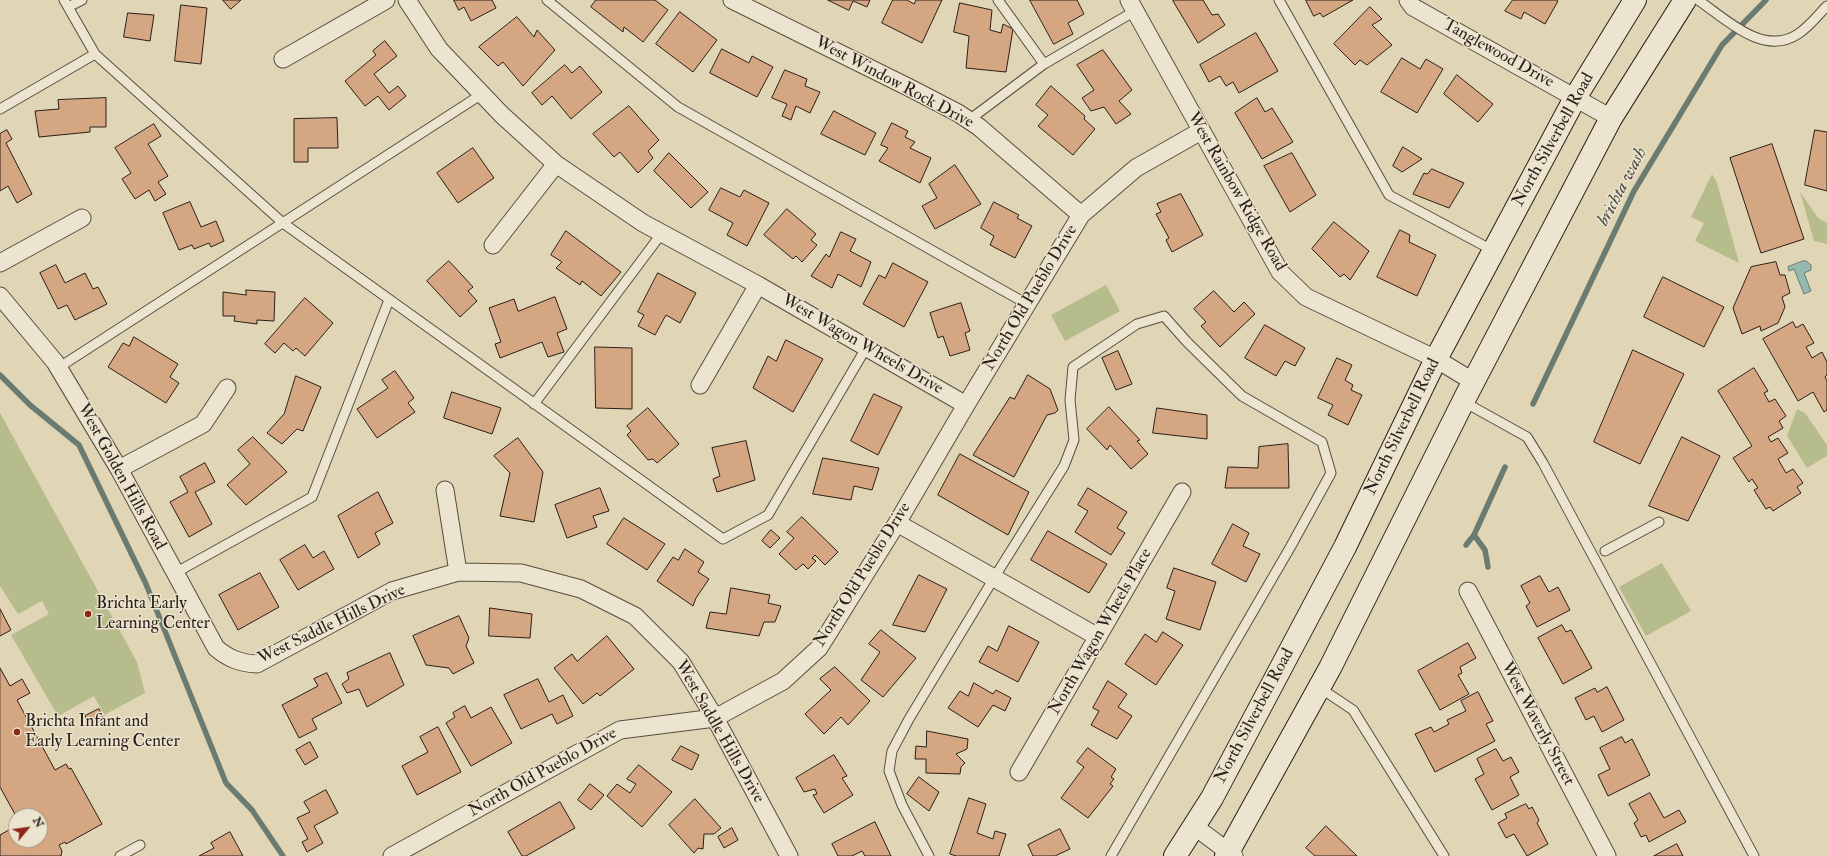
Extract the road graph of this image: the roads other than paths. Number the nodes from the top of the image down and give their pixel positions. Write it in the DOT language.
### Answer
graph roads {
  1 [pos="82,0"];
  2 [pos="386,0"];
  3 [pos="407,0"];
  4 [pos="547,0"];
  5 [pos="732,0"];
  6 [pos="998,0"];
  7 [pos="1279,0"];
  8 [pos="1408,0"];
  9 [pos="1635,0"];
  10 [pos="1685,0"];
  11 [pos="1698,0"];
  12 [pos="66,3"];
  13 [pos="1132,5"];
  14 [pos="1827,6"];
  15 [pos="95,54"];
  16 [pos="284,59"];
  17 [pos="1044,64"];
  18 [pos="482,94"];
  19 [pos="1575,98"];
  20 [pos="0,109"];
  21 [pos="1611,118"];
  22 [pos="969,120"];
  23 [pos="1202,131"];
  24 [pos="556,164"];
  25 [pos="1081,215"];
  26 [pos="82,218"];
  27 [pos="283,223"];
  28 [pos="662,233"];
  29 [pos="493,245"];
  30 [pos="1494,251"];
  31 [pos="0,263"];
  32 [pos="758,285"];
  33 [pos="0,296"];
  34 [pos="389,300"];
  35 [pos="1027,304"];
  36 [pos="866,348"];
  37 [pos="1436,359"];
  38 [pos="58,368"];
  39 [pos="1474,382"];
  40 [pos="700,385"];
  41 [pos="227,388"];
  42 [pos="1464,402"];
  43 [pos="534,404"];
  44 [pos="966,405"];
  45 [pos="119,469"];
  46 [pos="445,490"];
  47 [pos="1182,492"];
  48 [pos="1659,522"];
  49 [pos="897,523"];
  50 [pos="1605,551"];
  51 [pos="458,572"];
  52 [pos="175,573"];
  53 [pos="994,578"];
  54 [pos="1468,591"];
  55 [pos="1098,637"];
  56 [pos="236,661"];
  57 [pos="1320,688"];
  58 [pos="715,718"];
  59 [pos="1019,772"];
  60 [pos="1194,826"];
  61 [pos="140,844"];
  62 [pos="1230,854"];
  63 [pos="120,856"];
  64 [pos="392,856"];
  65 [pos="789,856"];
  66 [pos="929,856"];
  67 [pos="1110,856"];
  68 [pos="1174,856"];
  69 [pos="1444,856"];
  70 [pos="1607,856"];
  71 [pos="1754,856"];
  1 -- 12 [label="lane"];
  2 -- 16 [label="street"];
  3 -- 18 [label="street, West Wagon Wheels Drive"];
  4 -- 35 [label="lane"];
  5 -- 22 [label="street, West Window Rock Drive"];
  6 -- 17 [label="lane"];
  7 -- 30 [label="lane"];
  8 -- 19 [label="street, Tanglewood Drive"];
  9 -- 19 [label="main road, North Silverbell Road"];
  10 -- 21 [label="main road"];
  11 -- 14 [label="lane"];
  12 -- 15 [label="lane"];
  13 -- 17 [label="lane"];
  13 -- 23 [label="street, West Rainbow Ridge Road"];
  15 -- 20 [label="lane"];
  15 -- 27 [label="lane"];
  17 -- 22 [label="lane"];
  18 -- 24 [label="street, West Wagon Wheels Drive"];
  18 -- 27 [label="lane"];
  19 -- 21 [label="street, Tanglewood Drive"];
  19 -- 30 [label="main road, North Silverbell Road"];
  21 -- 39 [label="main road"];
  22 -- 25 [label="street, West Window Rock Drive"];
  23 -- 25 [label="street, North Old Pueblo Drive"];
  23 -- 37 [label="street, West Rainbow Ridge Road"];
  24 -- 28 [label="street, West Wagon Wheels Drive"];
  24 -- 29 [label="street"];
  25 -- 35 [label="street, North Old Pueblo Drive"];
  26 -- 31 [label="street"];
  27 -- 34 [label="lane"];
  27 -- 38 [label="lane"];
  28 -- 32 [label="street, West Wagon Wheels Drive"];
  28 -- 43 [label="lane"];
  30 -- 37 [label="main road, North Silverbell Road"];
  32 -- 36 [label="street, West Wagon Wheels Drive"];
  32 -- 40 [label="street"];
  33 -- 38 [label="street, West Golden Hills Road"];
  34 -- 43 [label="lane"];
  34 -- 52 [label="lane"];
  35 -- 44 [label="street, North Old Pueblo Drive"];
  36 -- 43 [label="lane"];
  36 -- 44 [label="street, West Wagon Wheels Drive"];
  37 -- 39 [label="street, West Rainbow Ridge Road"];
  37 -- 60 [label="main road, North Silverbell Road"];
  38 -- 45 [label="street, West Golden Hills Road"];
  39 -- 42 [label="main road"];
  41 -- 45 [label="street"];
  42 -- 57 [label="main road"];
  42 -- 71 [label="lane"];
  44 -- 49 [label="street, North Old Pueblo Drive"];
  45 -- 52 [label="street, West Golden Hills Road"];
  46 -- 51 [label="street"];
  47 -- 55 [label="street, North Wagon Wheels Place"];
  48 -- 50 [label="lane"];
  49 -- 53 [label="street"];
  49 -- 58 [label="street, North Old Pueblo Drive"];
  51 -- 56 [label="street, West Saddle Hills Drive"];
  51 -- 58 [label="street, West Saddle Hills Drive"];
  52 -- 56 [label="street, West Golden Hills Road"];
  53 -- 55 [label="street"];
  53 -- 66 [label="lane"];
  53 -- 67 [label="lane"];
  54 -- 70 [label="street, West Waverly Street"];
  55 -- 59 [label="street, North Wagon Wheels Place"];
  57 -- 62 [label="main road"];
  57 -- 69 [label="lane"];
  58 -- 64 [label="street, North Old Pueblo Drive"];
  58 -- 65 [label="street, West Saddle Hills Drive"];
  60 -- 62 [label="street"];
  60 -- 68 [label="main road, North Silverbell Road"];
  61 -- 63 [label="lane"];
}
